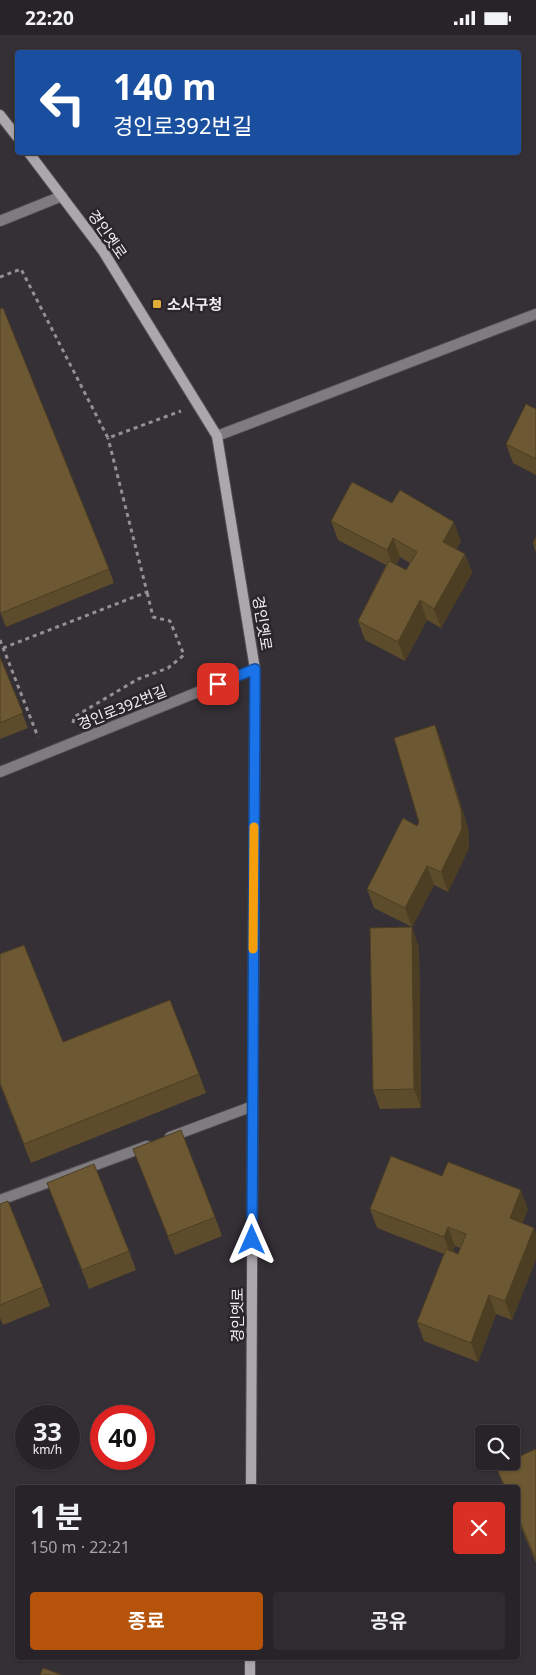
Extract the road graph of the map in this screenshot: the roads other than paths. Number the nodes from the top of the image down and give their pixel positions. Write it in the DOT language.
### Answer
graph roads {
  1 [pos="0,115"];
  2 [pos="15,134"];
  3 [pos="31,155"];
  4 [pos="62,196"];
  5 [pos="0,221"];
  6 [pos="536,314"];
  7 [pos="217,435"];
  8 [pos="255,669"];
  9 [pos="0,772"];
  10 [pos="253,1106"];
  11 [pos="0,1200"];
  12 [pos="251,1485"];
  13 [pos="250,1660"];
  14 [pos="250,1675"];
  1 -- 2 [label="street"];
  3 -- 4 [label="street, 경인옛로"];
  4 -- 5 [label="street"];
  4 -- 7 [label="street, 경인옛로"];
  6 -- 7 [label="street"];
  7 -- 8 [label="street, 경인옛로"];
  8 -- 9 [label="street, 경인로392번길"];
  8 -- 10 [label="street, 경인옛로"];
  10 -- 11 [label="street"];
  10 -- 12 [label="street, 경인옛로"];
  13 -- 14 [label="street"];
}
